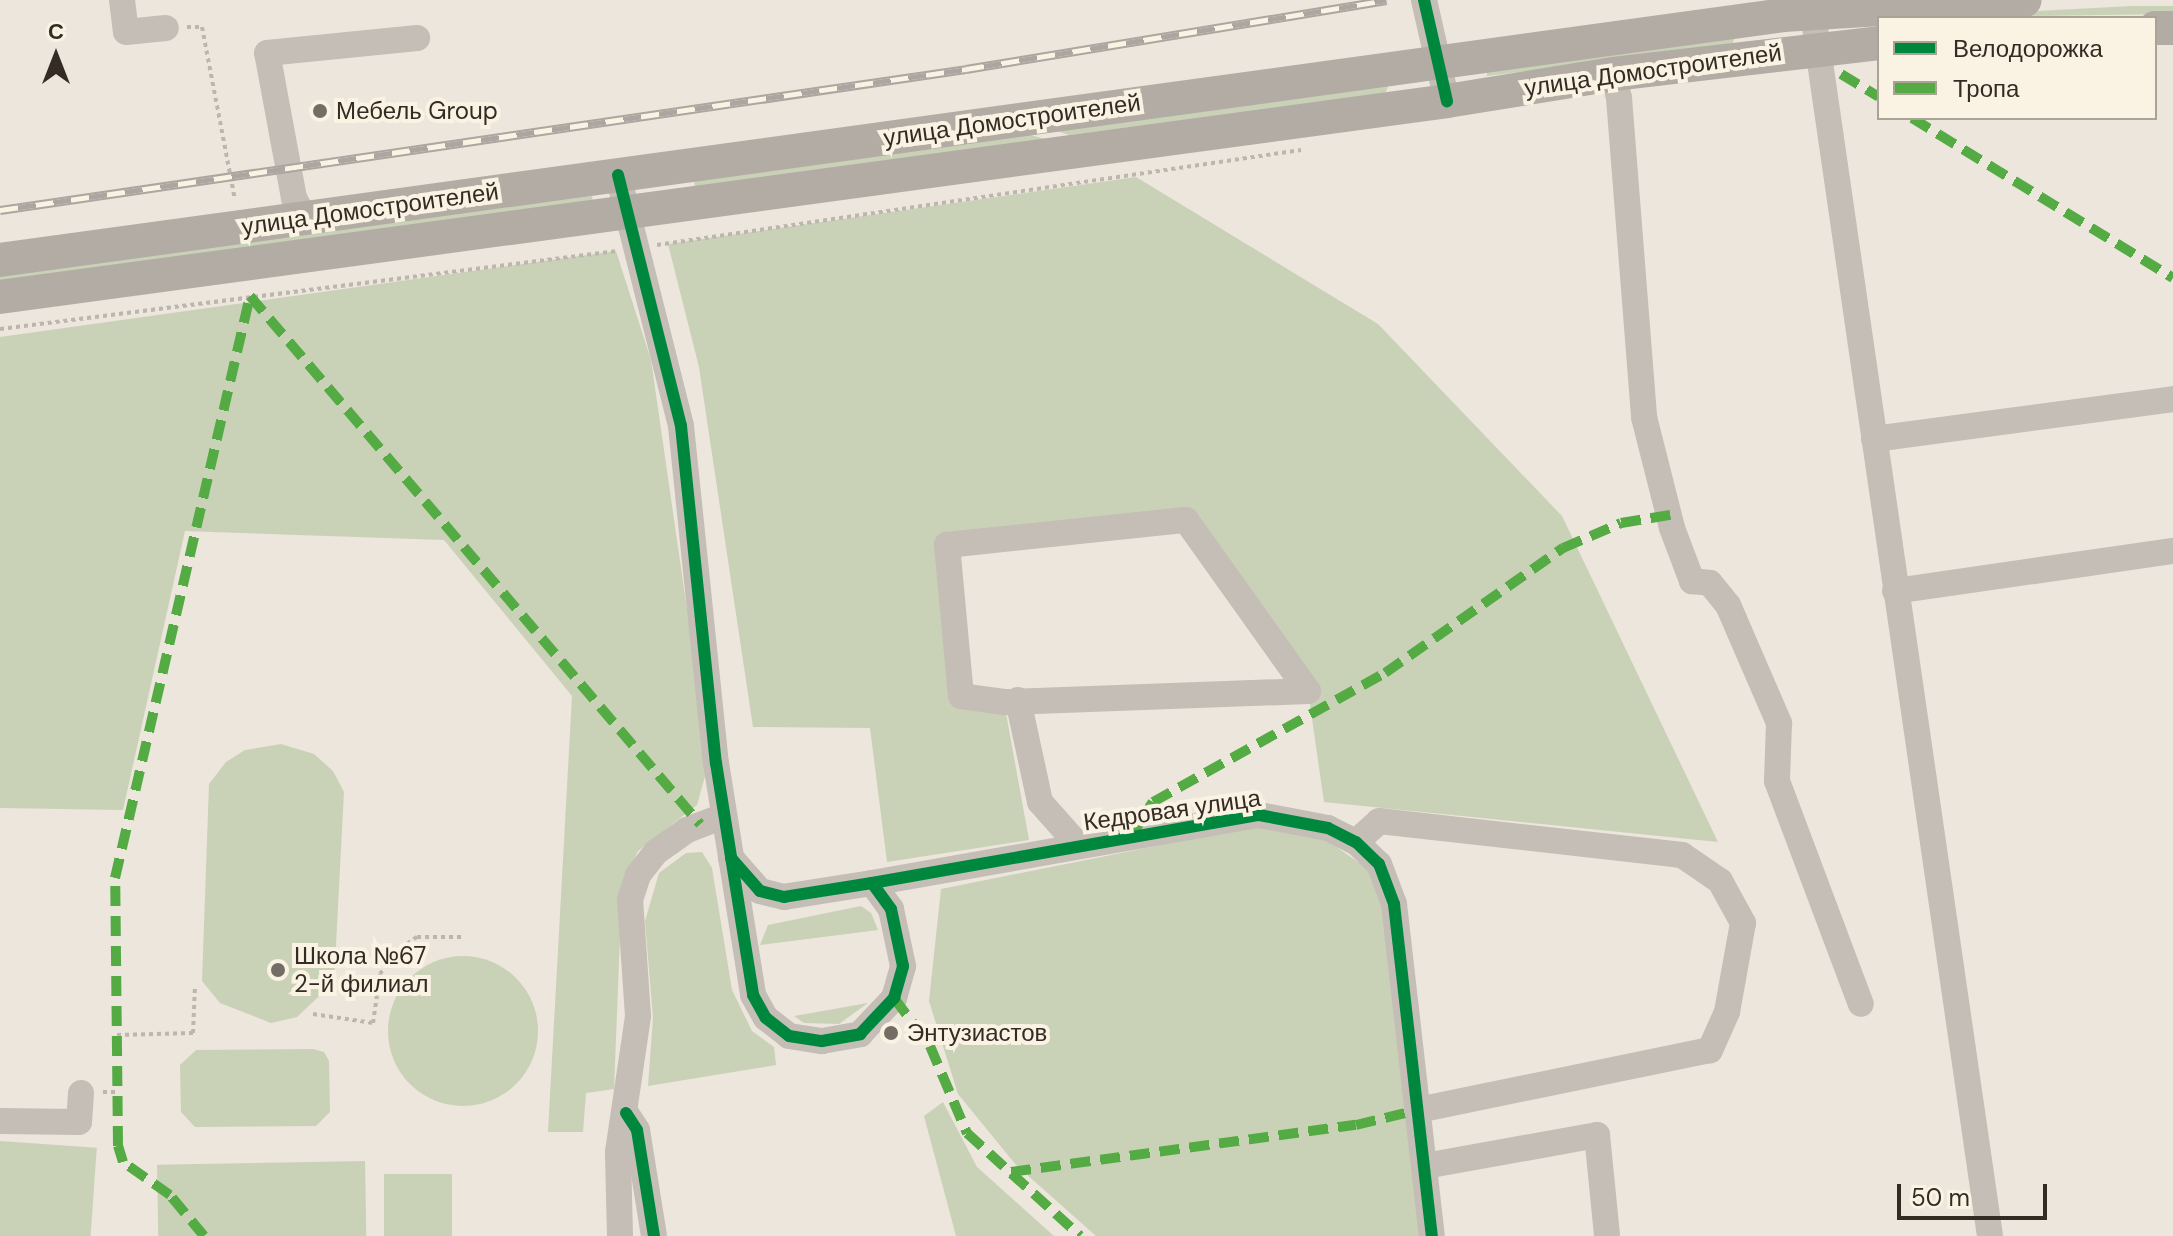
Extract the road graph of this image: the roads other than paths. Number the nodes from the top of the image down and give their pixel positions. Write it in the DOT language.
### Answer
graph roads {
  1 [pos="122,0"];
  2 [pos="1424,0"];
  3 [pos="2025,0"];
  4 [pos="1813,20"];
  5 [pos="166,28"];
  6 [pos="417,38"];
  7 [pos="1877,42"];
  8 [pos="1440,59"];
  9 [pos="1613,74"];
  10 [pos="1447,101"];
  11 [pos="618,175"];
  12 [pos="628,213"];
  13 [pos="305,218"];
  14 [pos="0,260"];
  15 [pos="0,297"];
  16 [pos="2173,399"];
  17 [pos="1874,439"];
  18 [pos="2173,551"];
  19 [pos="1895,591"];
  20 [pos="1018,700"];
  21 [pos="723,816"];
  22 [pos="1356,842"];
  23 [pos="1078,845"];
  24 [pos="731,858"];
  25 [pos="872,883"];
  26 [pos="1861,1004"];
  27 [pos="81,1093"];
  28 [pos="1418,1110"];
  29 [pos="626,1113"];
  30 [pos="0,1121"];
  31 [pos="1425,1166"];
  32 [pos="620,1236"];
  33 [pos="654,1236"];
  34 [pos="1432,1236"];
  35 [pos="1607,1236"];
  36 [pos="1990,1236"];
  1 -- 5 [label="street"];
  2 -- 8 [label="street"];
  3 -- 4 [label="main road, улица Домостроителей"];
  4 -- 7 [label="main road, улица Домостроителей"];
  4 -- 8 [label="main road, улица Домостроителей"];
  4 -- 9 [label="main road, улица Домостроителей"];
  4 -- 17 [label="street"];
  6 -- 13 [label="street"];
  8 -- 10 [label="street"];
  8 -- 11 [label="main road, улица Домостроителей"];
  9 -- 10 [label="main road, улица Домостроителей"];
  9 -- 26 [label="street"];
  10 -- 12 [label="main road, улица Домостроителей"];
  11 -- 12 [label="street"];
  11 -- 13 [label="main road, улица Домостроителей"];
  12 -- 15 [label="main road, улица Домостроителей"];
  12 -- 21 [label="street"];
  13 -- 14 [label="main road, улица Домостроителей"];
  16 -- 17 [label="street"];
  17 -- 19 [label="street"];
  18 -- 19 [label="street"];
  19 -- 36 [label="street"];
  20 -- 20 [label="street"];
  20 -- 23 [label="street"];
  21 -- 24 [label="street"];
  21 -- 29 [label="street"];
  22 -- 23 [label="street, Кедровая улица"];
  22 -- 28 [label="street, Кедровая улица"];
  22 -- 28 [label="street"];
  23 -- 25 [label="street, Кедровая улица"];
  24 -- 25 [label="street, Кедровая улица"];
  24 -- 25 [label="street"];
  27 -- 30 [label="street"];
  28 -- 31 [label="street, Кедровая улица"];
  29 -- 32 [label="street"];
  29 -- 33 [label="street"];
  31 -- 34 [label="street, Кедровая улица"];
  31 -- 35 [label="street"];
}
